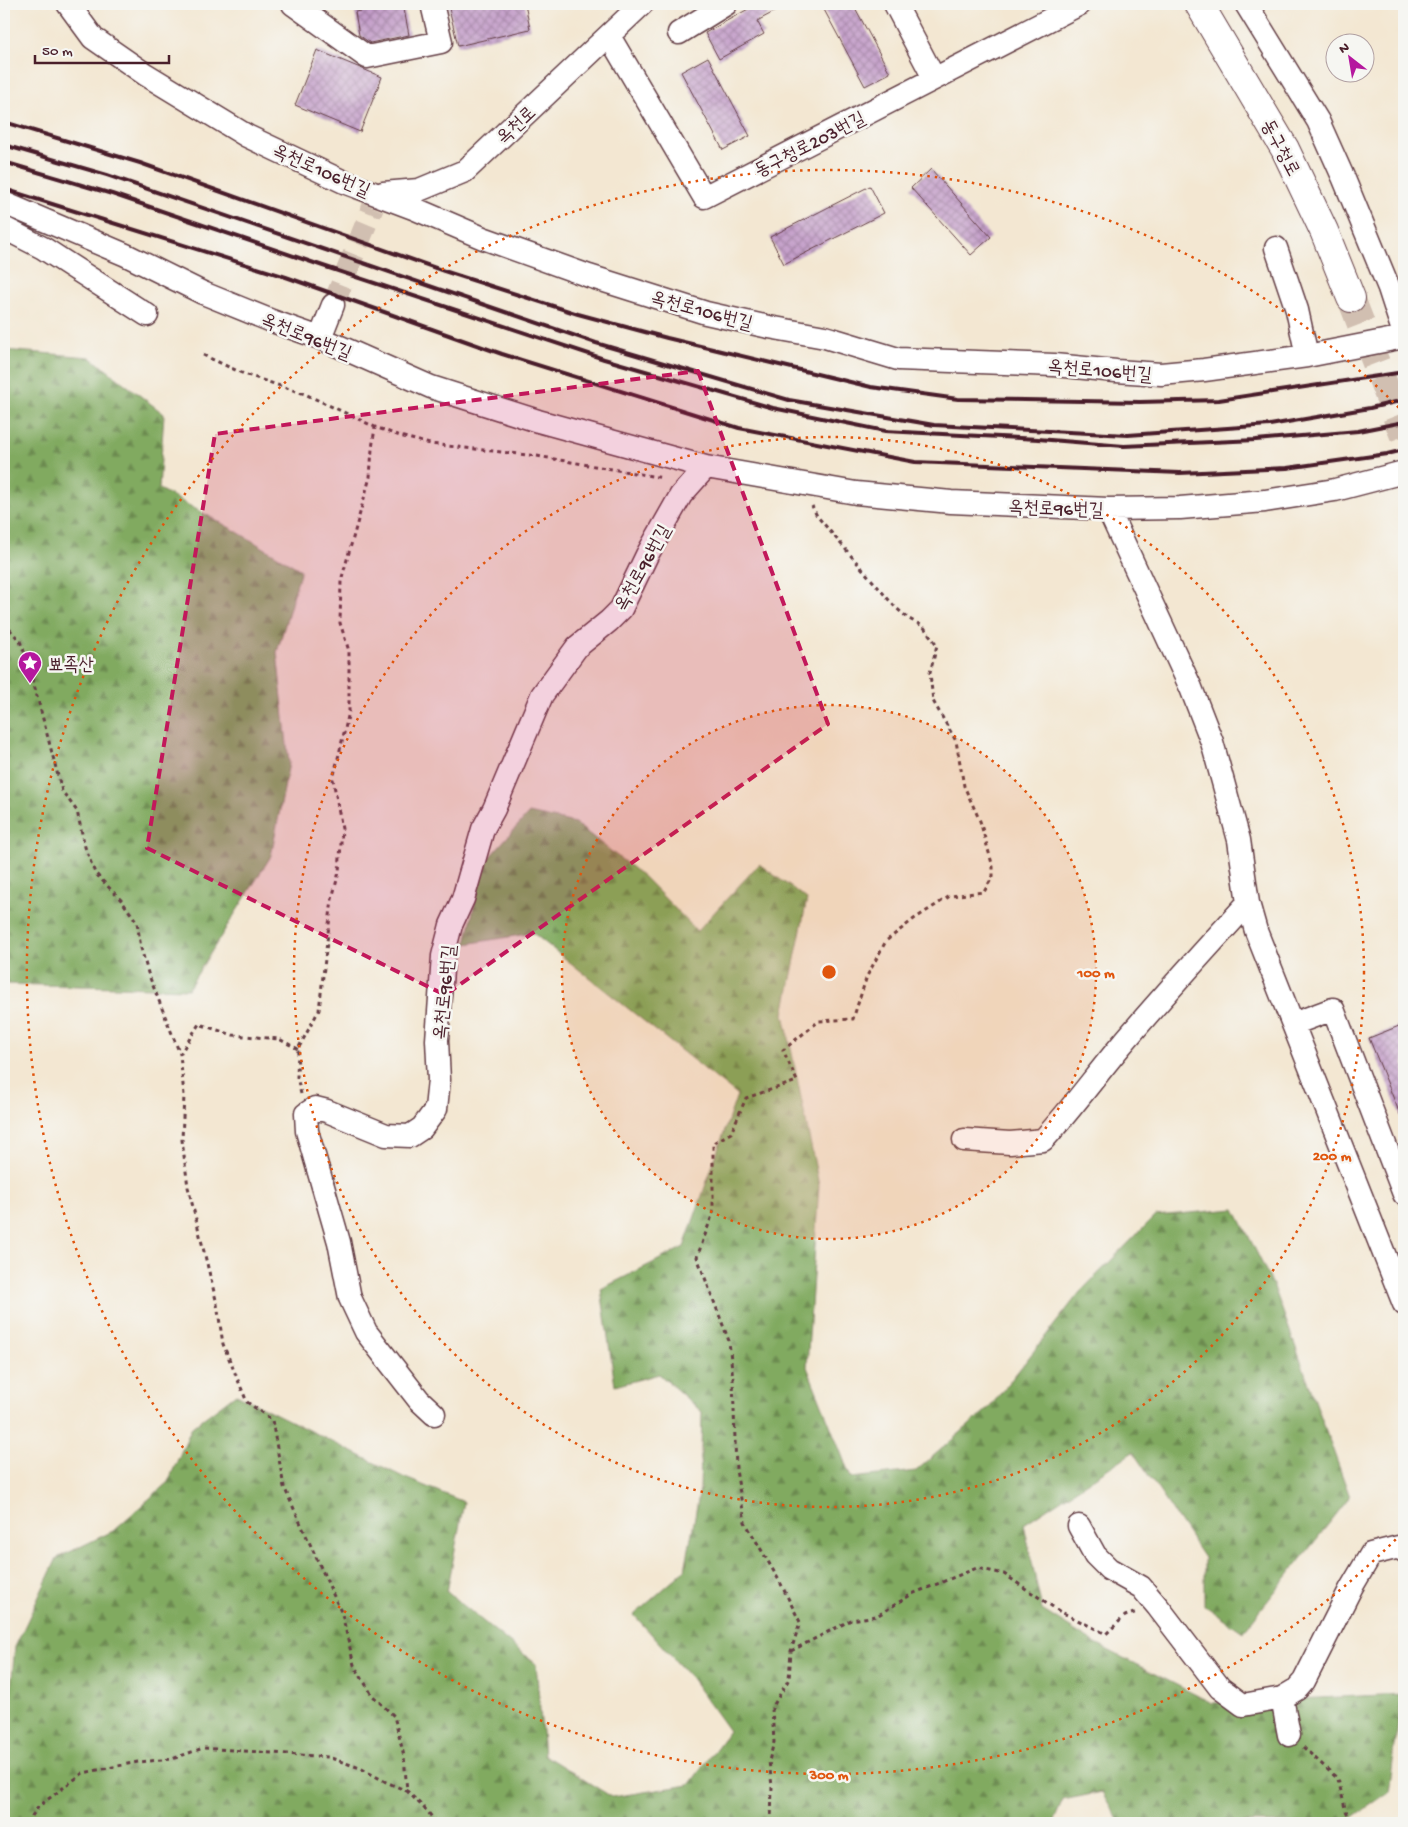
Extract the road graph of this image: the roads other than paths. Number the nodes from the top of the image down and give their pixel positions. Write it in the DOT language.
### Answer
graph roads {
  1 [pos="68,4"];
  2 [pos="293,4"];
  3 [pos="432,4"];
  4 [pos="642,4"];
  5 [pos="726,4"];
  6 [pos="895,4"];
  7 [pos="1080,4"];
  8 [pos="1198,4"];
  9 [pos="1246,4"];
  10 [pos="679,32"];
  11 [pos="609,36"];
  12 [pos="934,78"];
  13 [pos="375,200"];
  14 [pos="4,203"];
  15 [pos="4,228"];
  16 [pos="1276,248"];
  17 [pos="1351,298"];
  18 [pos="333,305"];
  19 [pos="147,315"];
  20 [pos="1404,335"];
  21 [pos="320,338"];
  22 [pos="1307,356"];
  23 [pos="706,467"];
  24 [pos="1404,472"];
  25 [pos="1108,509"];
  26 [pos="1248,903"];
  27 [pos="1293,1024"];
  28 [pos="964,1140"];
  29 [pos="1404,1194"];
  30 [pos="1404,1304"];
  31 [pos="434,1414"];
  32 [pos="1079,1526"];
  33 [pos="1404,1551"];
  34 [pos="1282,1698"];
  35 [pos="1289,1736"];
  1 -- 13 [label="street, 옥천로106번길"];
  2 -- 3 [label="street"];
  4 -- 11 [label="street, 옥천로"];
  5 -- 10 [label="street"];
  6 -- 12 [label="street"];
  7 -- 12 [label="street, 동구청로203번길"];
  8 -- 17 [label="main road, 동구청로"];
  9 -- 20 [label="street"];
  11 -- 12 [label="street, 동구청로203번길"];
  11 -- 13 [label="street, 옥천로"];
  13 -- 22 [label="street, 옥천로106번길"];
  14 -- 21 [label="street, 옥천로96번길"];
  15 -- 19 [label="street"];
  16 -- 22 [label="street"];
  18 -- 21 [label="street"];
  20 -- 22 [label="street, 옥천로106번길"];
  21 -- 23 [label="street, 옥천로96번길"];
  23 -- 25 [label="street, 옥천로96번길"];
  23 -- 31 [label="street, 옥천로96번길"];
  24 -- 25 [label="street, 옥천로96번길"];
  25 -- 26 [label="street"];
  26 -- 27 [label="street"];
  26 -- 28 [label="street"];
  27 -- 29 [label="street"];
  27 -- 30 [label="street"];
  32 -- 34 [label="street"];
  33 -- 34 [label="street"];
  34 -- 35 [label="street"];
}
